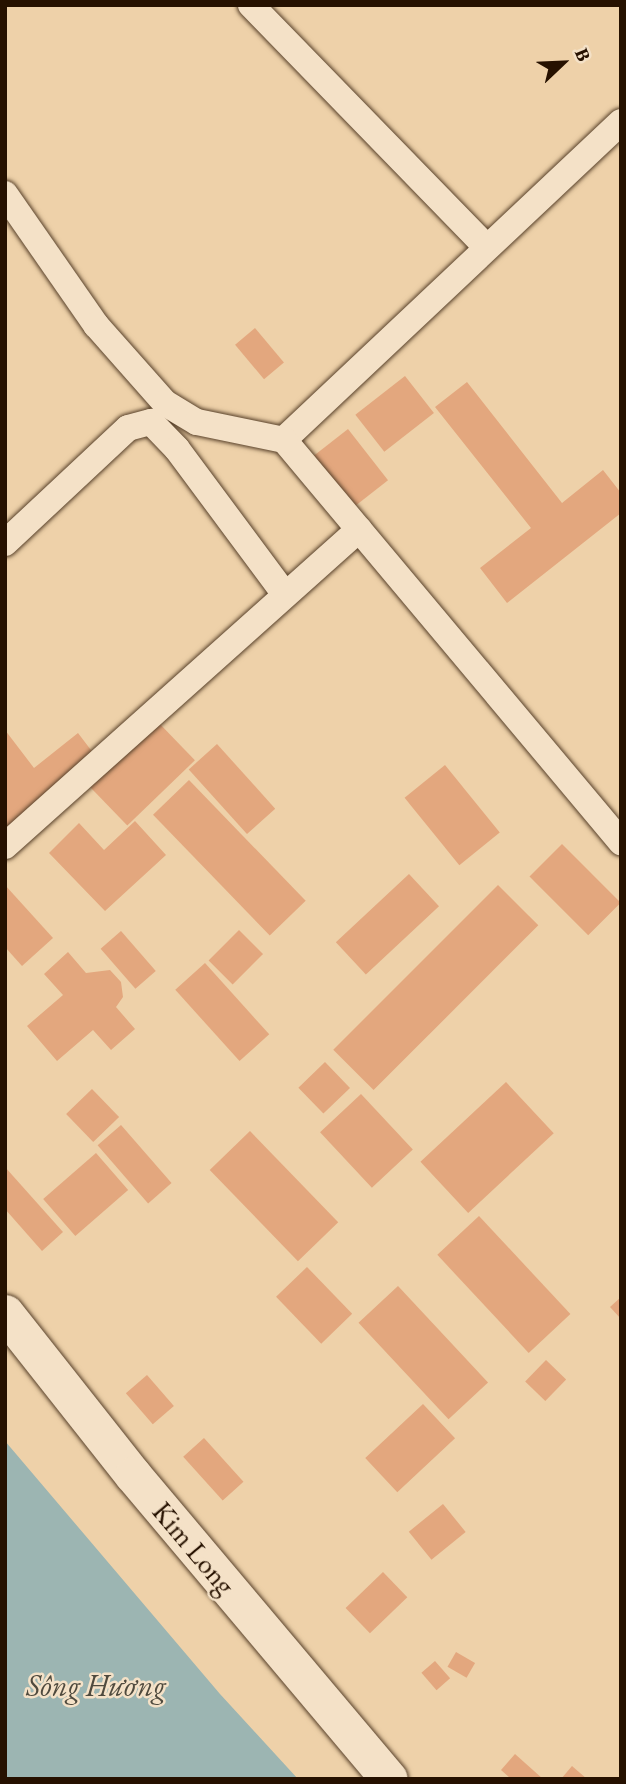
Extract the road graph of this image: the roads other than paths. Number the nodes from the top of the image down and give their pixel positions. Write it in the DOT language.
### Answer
graph roads {
  1 [pos="251,5"];
  2 [pos="617,133"];
  3 [pos="5,194"];
  4 [pos="486,247"];
  5 [pos="284,440"];
  6 [pos="359,529"];
  7 [pos="5,543"];
  8 [pos="284,593"];
  9 [pos="621,842"];
  10 [pos="5,846"];
  11 [pos="5,1312"];
  12 [pos="389,1779"];
  1 -- 4 [label="street"];
  2 -- 4 [label="street"];
  3 -- 5 [label="street"];
  4 -- 5 [label="street"];
  5 -- 6 [label="street"];
  6 -- 8 [label="street"];
  6 -- 9 [label="street"];
  7 -- 8 [label="street"];
  8 -- 10 [label="street"];
  11 -- 12 [label="main road, Kim Long"];
}
